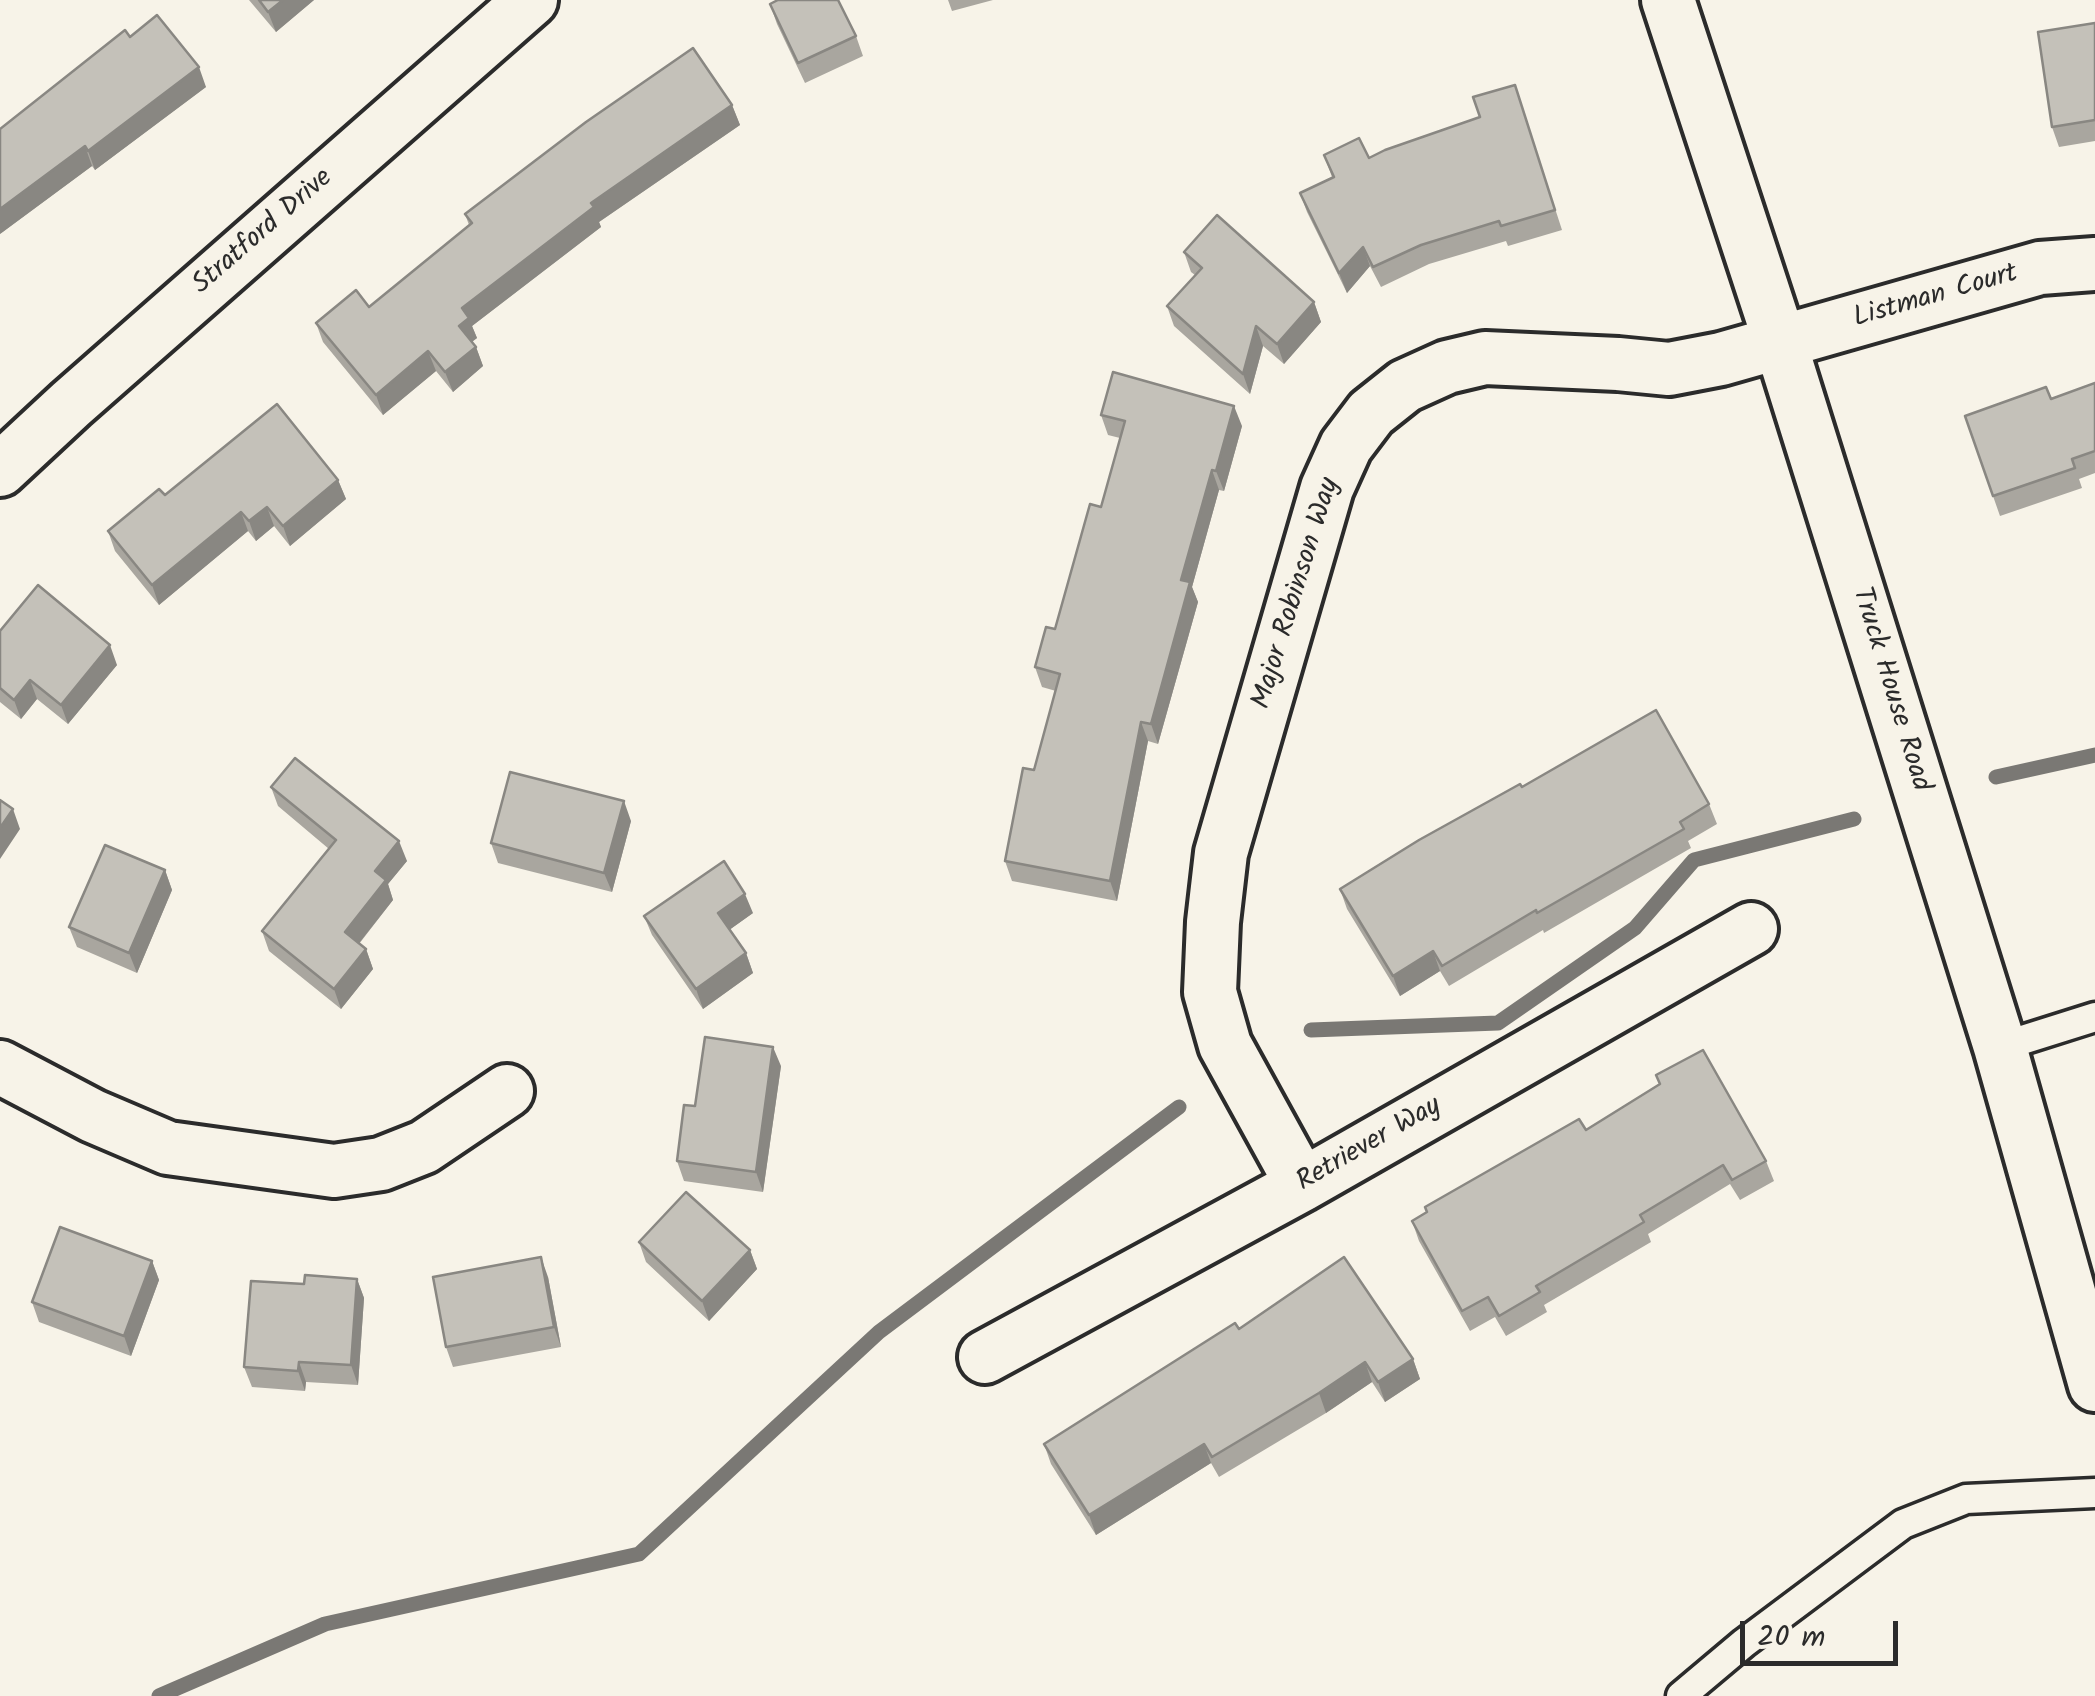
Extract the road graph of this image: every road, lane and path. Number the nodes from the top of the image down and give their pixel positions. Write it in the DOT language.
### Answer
graph roads {
  1 [pos="531,0"];
  2 [pos="1668,0"];
  3 [pos="2095,264"];
  4 [pos="1780,342"];
  5 [pos="0,470"];
  6 [pos="1751,929"];
  7 [pos="2095,1017"];
  8 [pos="2000,1047"];
  9 [pos="0,1067"];
  10 [pos="507,1090"];
  11 [pos="1302,1184"];
  12 [pos="984,1357"];
  13 [pos="2095,1385"];
  14 [pos="2095,1493"];
  15 [pos="1681,1696"];
  1 -- 5 [label="street, Stratford Drive"];
  2 -- 4 [label="street, Truck House Road"];
  3 -- 4 [label="street, Listman Court"];
  4 -- 8 [label="street, Truck House Road"];
  4 -- 11 [label="street, Major Robinson Way"];
  6 -- 11 [label="street, Retriever Way"];
  7 -- 8 [label="lane"];
  8 -- 13 [label="street, Truck House Road"];
  9 -- 10 [label="street"];
  11 -- 12 [label="street, Retriever Way"];
  14 -- 15 [label="lane"];
}
